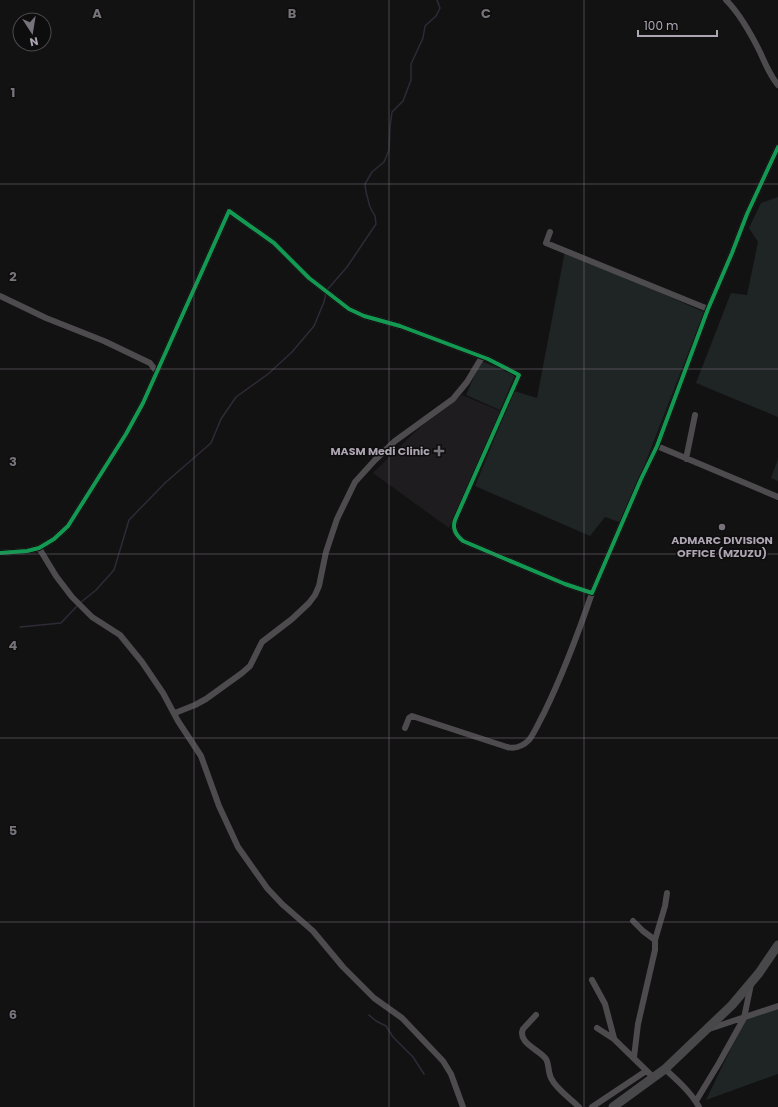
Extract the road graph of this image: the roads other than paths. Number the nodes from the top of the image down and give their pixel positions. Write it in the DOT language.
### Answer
graph roads {
  1 [pos="726,0"];
  2 [pos="778,85"];
  3 [pos="778,147"];
  4 [pos="550,232"];
  5 [pos="0,296"];
  6 [pos="708,309"];
  7 [pos="482,357"];
  8 [pos="157,372"];
  9 [pos="695,415"];
  10 [pos="657,446"];
  11 [pos="686,459"];
  12 [pos="778,497"];
  13 [pos="39,548"];
  14 [pos="0,553"];
  15 [pos="592,593"];
  16 [pos="175,713"];
  17 [pos="405,728"];
  18 [pos="667,893"];
  19 [pos="632,921"];
  20 [pos="655,940"];
  21 [pos="778,945"];
  22 [pos="592,980"];
  23 [pos="752,981"];
  24 [pos="778,1006"];
  25 [pos="536,1016"];
  26 [pos="744,1017"];
  27 [pos="597,1028"];
  28 [pos="704,1030"];
  29 [pos="614,1039"];
  30 [pos="634,1057"];
  31 [pos="665,1069"];
  32 [pos="646,1071"];
  33 [pos="654,1078"];
  34 [pos="696,1101"];
  35 [pos="463,1107"];
  36 [pos="579,1107"];
  37 [pos="592,1107"];
  38 [pos="613,1107"];
  39 [pos="699,1107"];
  1 -- 2 [label="street"];
  3 -- 6 [label="street"];
  4 -- 6 [label="street"];
  5 -- 8 [label="street"];
  6 -- 10 [label="street"];
  7 -- 8 [label="street"];
  7 -- 15 [label="street"];
  7 -- 16 [label="street"];
  8 -- 13 [label="street"];
  9 -- 11 [label="street"];
  10 -- 11 [label="street"];
  10 -- 15 [label="street"];
  11 -- 12 [label="street"];
  13 -- 14 [label="street"];
  13 -- 16 [label="street"];
  15 -- 17 [label="street"];
  16 -- 35 [label="street"];
  18 -- 20 [label="street"];
  19 -- 20 [label="street"];
  20 -- 30 [label="street"];
  21 -- 23 [label="highway"];
  22 -- 29 [label="street"];
  23 -- 26 [label="street"];
  23 -- 28 [label="highway"];
  24 -- 26 [label="street"];
  25 -- 36 [label="street"];
  26 -- 28 [label="street"];
  26 -- 34 [label="street"];
  27 -- 29 [label="street"];
  28 -- 31 [label="highway"];
  29 -- 30 [label="street"];
  30 -- 32 [label="street"];
  31 -- 33 [label="highway"];
  31 -- 34 [label="street"];
  32 -- 33 [label="street"];
  32 -- 37 [label="street"];
  33 -- 38 [label="highway"];
  34 -- 39 [label="street"];
}
